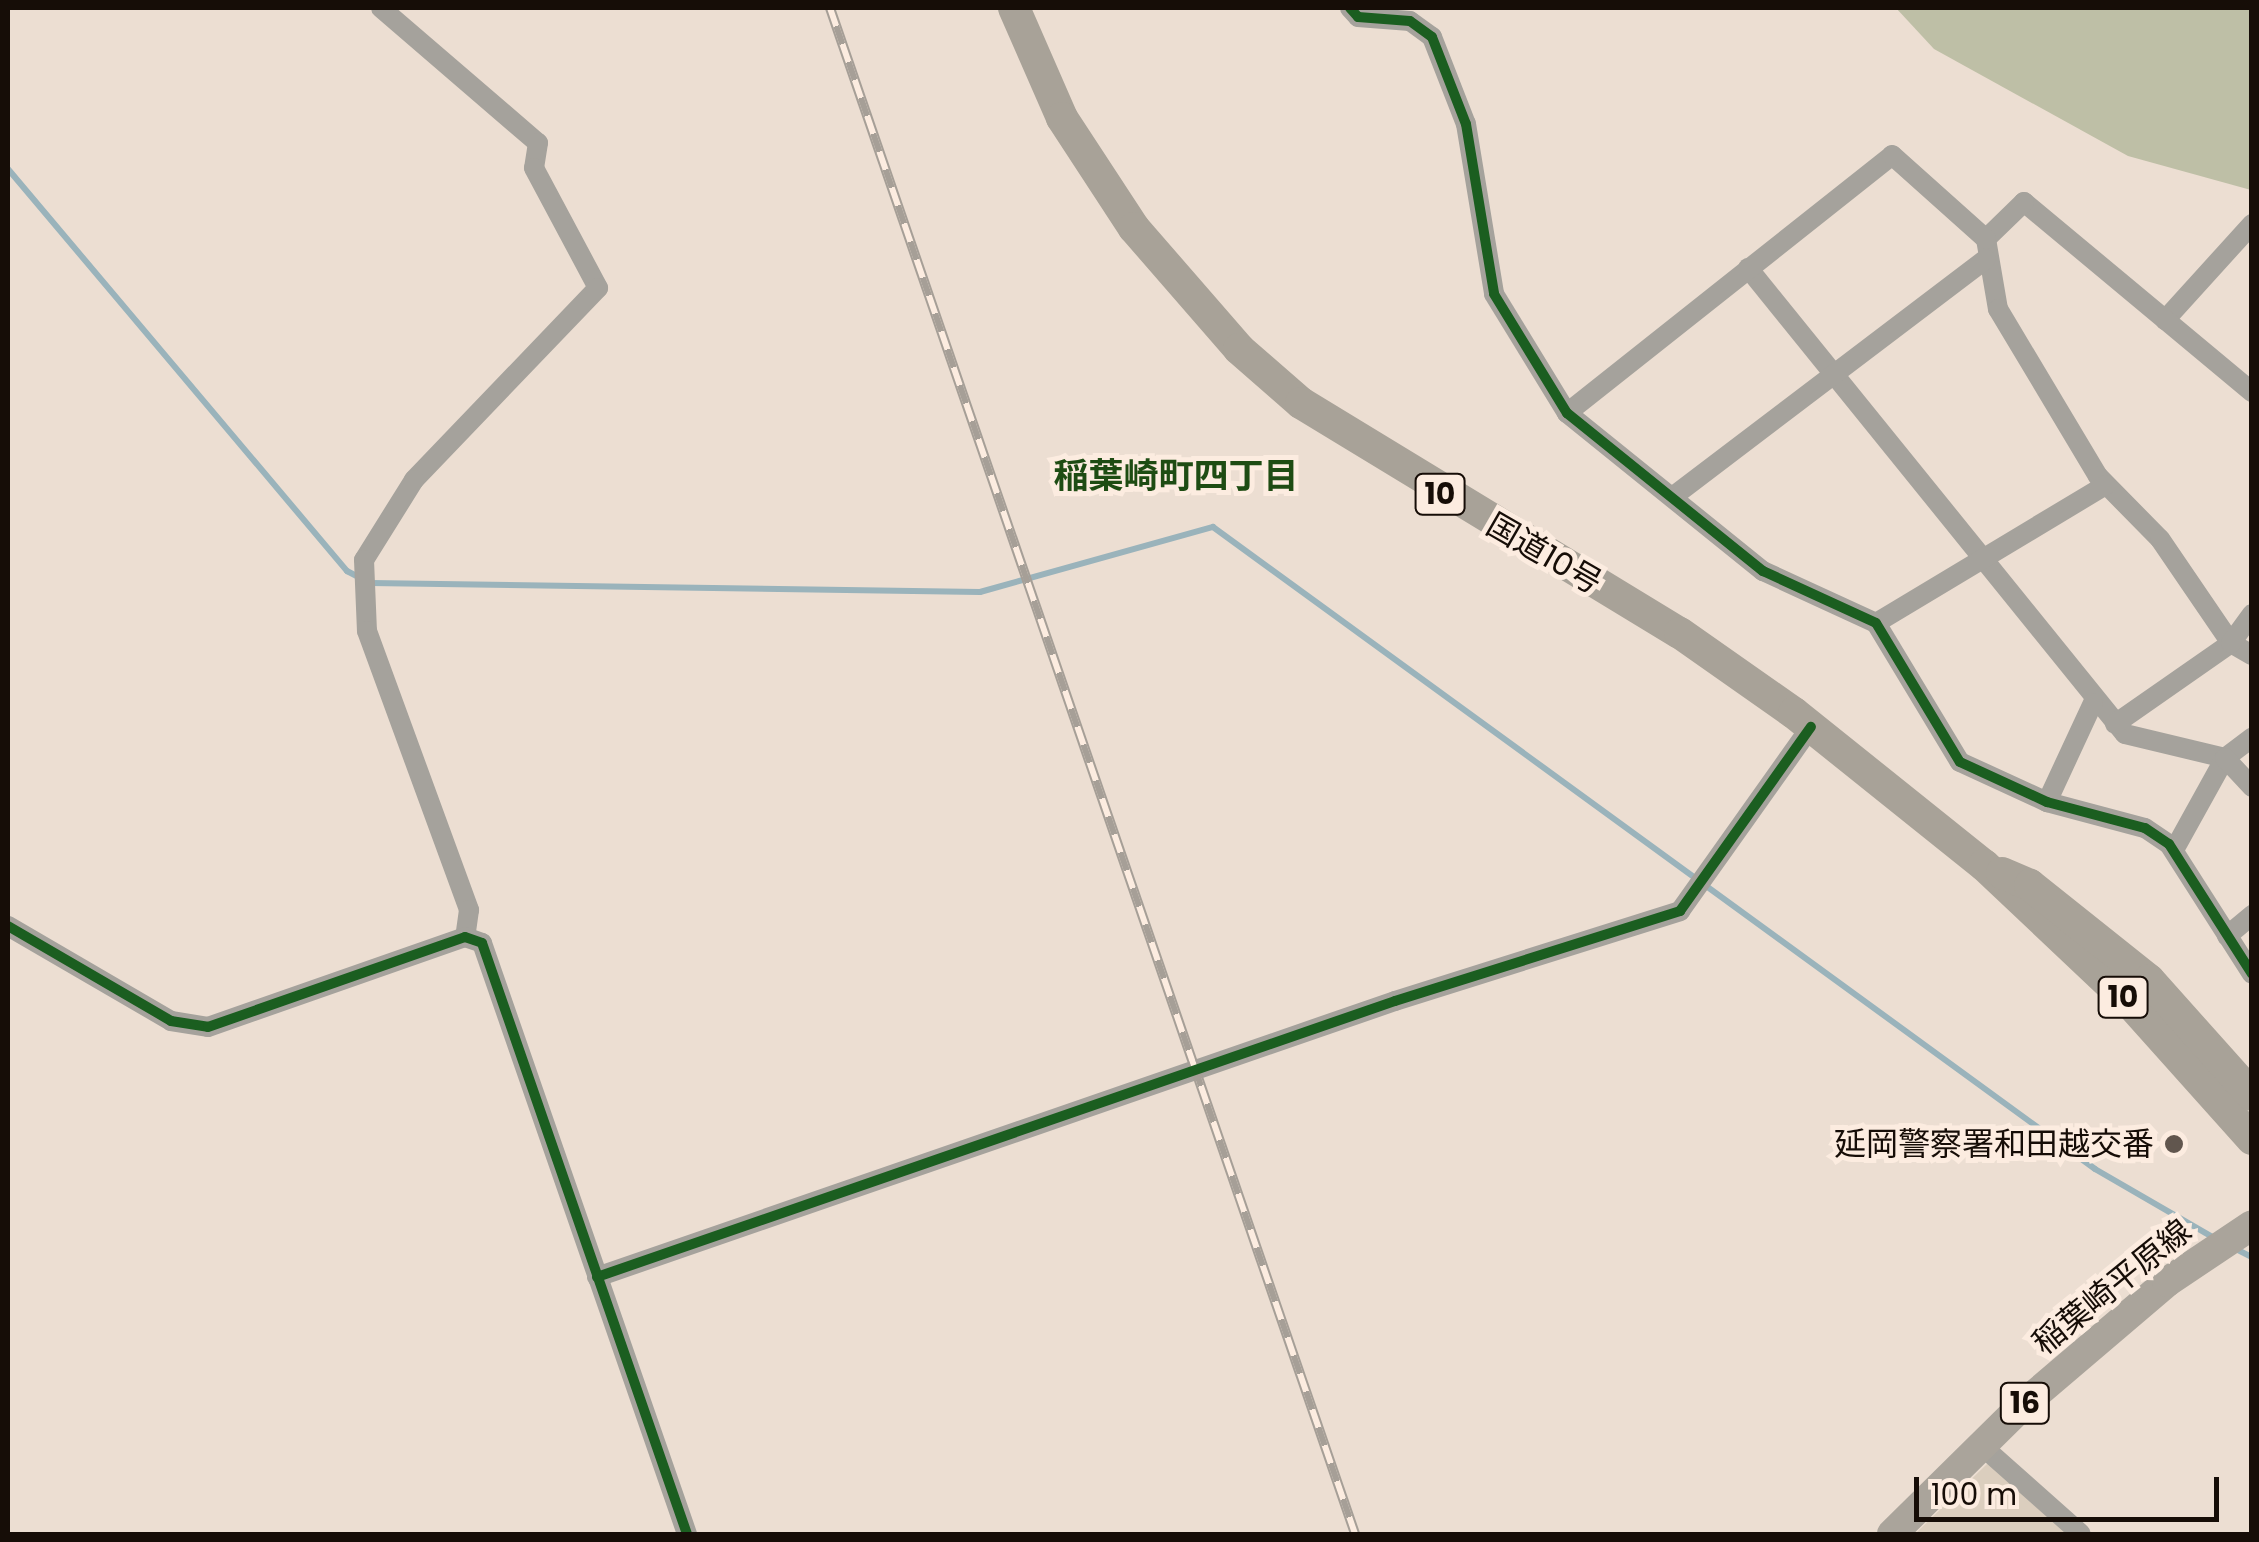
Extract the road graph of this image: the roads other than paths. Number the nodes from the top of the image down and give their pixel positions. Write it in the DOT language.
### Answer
graph roads {
  1 [pos="382,8"];
  2 [pos="1014,8"];
  3 [pos="1350,8"];
  4 [pos="2252,224"];
  5 [pos="1986,249"];
  6 [pos="1748,268"];
  7 [pos="2166,320"];
  8 [pos="1834,374"];
  9 [pos="2252,392"];
  10 [pos="1567,413"];
  11 [pos="2106,485"];
  12 [pos="1675,495"];
  13 [pos="1988,562"];
  14 [pos="2252,614"];
  15 [pos="1876,623"];
  16 [pos="2231,643"];
  17 [pos="2252,655"];
  18 [pos="2093,703"];
  19 [pos="2115,724"];
  20 [pos="1811,726"];
  21 [pos="2252,738"];
  22 [pos="2225,758"];
  23 [pos="2252,787"];
  24 [pos="2047,802"];
  25 [pos="2174,850"];
  26 [pos="1984,865"];
  27 [pos="2252,916"];
  28 [pos="8,926"];
  29 [pos="2227,936"];
  30 [pos="464,937"];
  31 [pos="2252,974"];
  32 [pos="2252,1095"];
  33 [pos="2252,1138"];
  34 [pos="2247,1227"];
  35 [pos="598,1277"];
  36 [pos="1982,1446"];
  37 [pos="687,1534"];
  38 [pos="1892,1534"];
  39 [pos="2081,1534"];
  1 -- 30 [label="street"];
  2 -- 20 [label="highway, 国道10号 / 10"];
  3 -- 10 [label="street"];
  4 -- 7 [label="street"];
  5 -- 6 [label="street"];
  5 -- 7 [label="street"];
  5 -- 8 [label="street"];
  5 -- 11 [label="street"];
  6 -- 8 [label="street"];
  6 -- 10 [label="street"];
  7 -- 9 [label="street"];
  8 -- 12 [label="street"];
  8 -- 13 [label="street"];
  10 -- 12 [label="street"];
  11 -- 13 [label="street"];
  11 -- 16 [label="street"];
  12 -- 15 [label="street"];
  13 -- 15 [label="street"];
  13 -- 18 [label="street"];
  14 -- 16 [label="street"];
  15 -- 24 [label="street"];
  16 -- 17 [label="street"];
  16 -- 19 [label="street"];
  18 -- 19 [label="street"];
  18 -- 24 [label="street"];
  19 -- 22 [label="street"];
  20 -- 26 [label="highway, 国道10号 / 10"];
  20 -- 35 [label="street"];
  21 -- 22 [label="street"];
  22 -- 23 [label="street"];
  22 -- 25 [label="street"];
  24 -- 25 [label="street"];
  25 -- 29 [label="street"];
  26 -- 32 [label="highway, 国道10号 / 10"];
  26 -- 33 [label="highway, 国道10号 / 10"];
  27 -- 29 [label="street"];
  28 -- 30 [label="street"];
  29 -- 31 [label="street"];
  30 -- 35 [label="street"];
  34 -- 36 [label="main road, 稲葉崎平原線 / 16"];
  35 -- 37 [label="street"];
  36 -- 38 [label="main road, 稲葉崎平原線 / 16"];
  36 -- 39 [label="street"];
}
